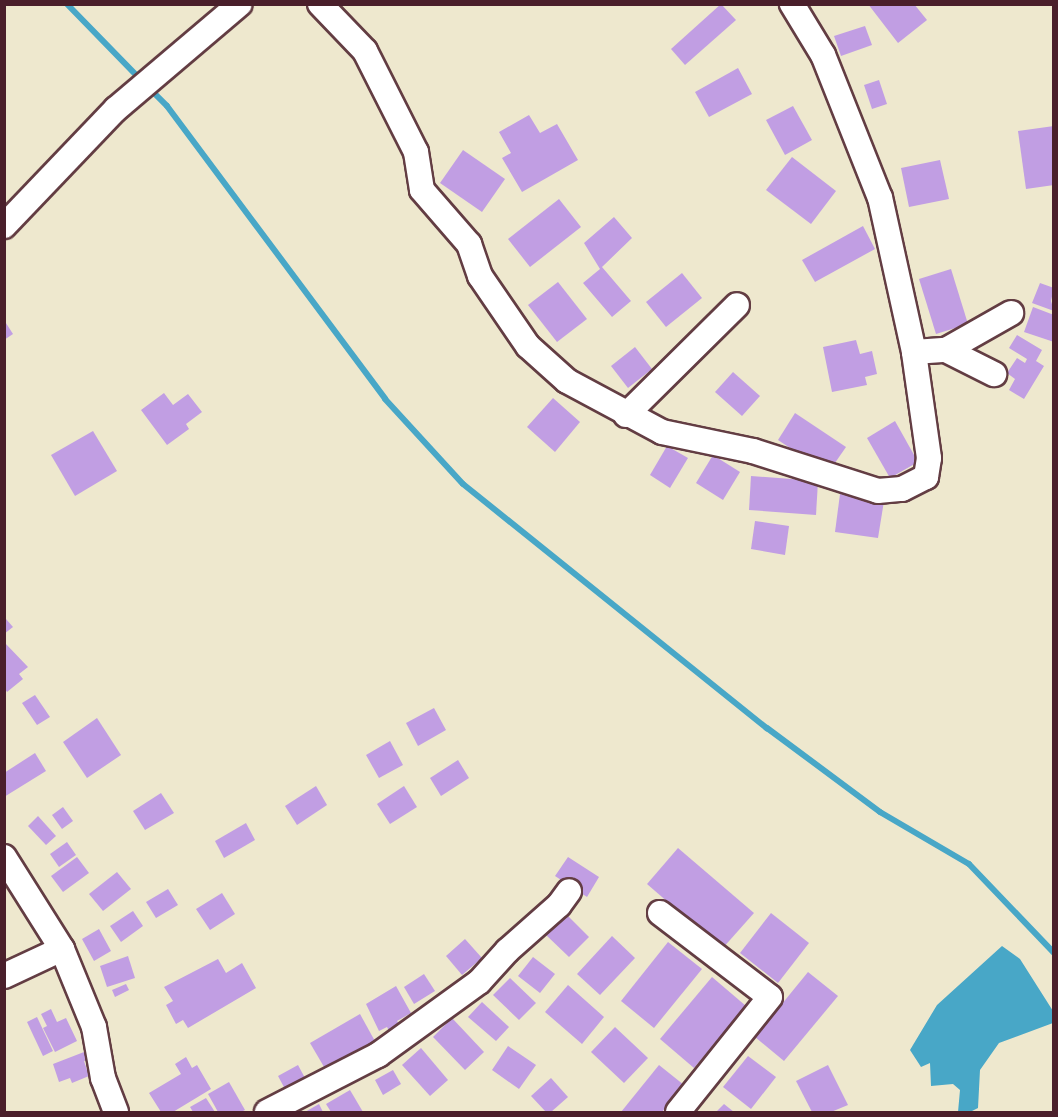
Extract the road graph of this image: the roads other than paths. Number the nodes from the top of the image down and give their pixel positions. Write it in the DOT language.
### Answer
graph roads {
  1 [pos="240,4"];
  2 [pos="320,4"];
  3 [pos="792,4"];
  4 [pos="4,226"];
  5 [pos="737,305"];
  6 [pos="1011,313"];
  7 [pos="946,350"];
  8 [pos="914,352"];
  9 [pos="994,374"];
  10 [pos="626,415"];
  11 [pos="4,857"];
  12 [pos="569,891"];
  13 [pos="660,913"];
  14 [pos="62,949"];
  15 [pos="4,976"];
  16 [pos="680,1110"];
  17 [pos="116,1113"];
  18 [pos="267,1113"];
  1 -- 4 [label="street"];
  2 -- 10 [label="street"];
  3 -- 8 [label="street"];
  5 -- 10 [label="street"];
  6 -- 7 [label="street"];
  7 -- 8 [label="street"];
  7 -- 9 [label="street"];
  8 -- 10 [label="street"];
  11 -- 14 [label="street"];
  12 -- 18 [label="street"];
  13 -- 16 [label="street"];
  14 -- 15 [label="street"];
  14 -- 17 [label="street"];
}
